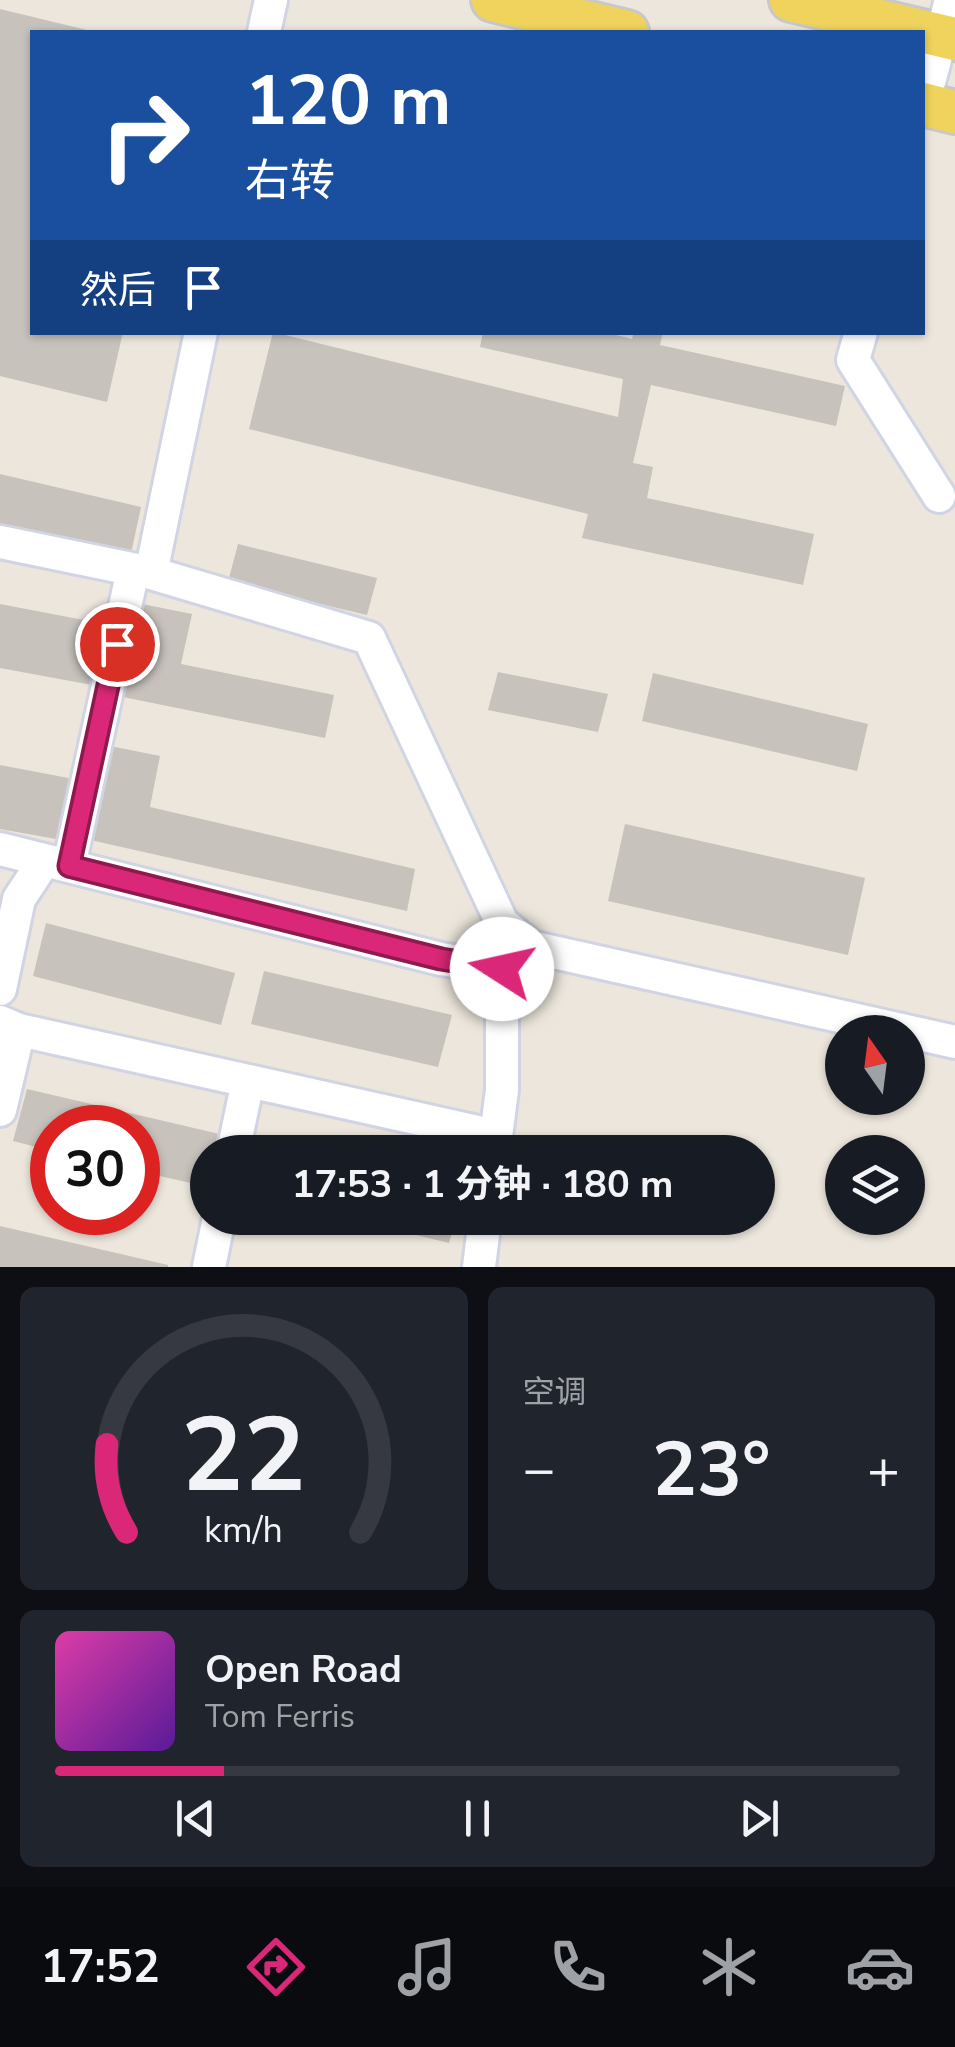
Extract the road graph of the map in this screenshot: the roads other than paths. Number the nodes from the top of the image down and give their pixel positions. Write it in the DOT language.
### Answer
graph roads {
  1 [pos="271,0"];
  2 [pos="493,0"];
  3 [pos="791,0"];
  4 [pos="950,25"];
  5 [pos="264,30"];
  6 [pos="619,30"];
  7 [pos="925,100"];
  8 [pos="925,106"];
  9 [pos="955,112"];
  10 [pos="200,335"];
  11 [pos="860,335"];
  12 [pos="939,496"];
  13 [pos="0,542"];
  14 [pos="142,571"];
  15 [pos="0,849"];
  16 [pos="57,863"];
  17 [pos="502,923"];
  18 [pos="502,969"];
  19 [pos="0,989"];
  20 [pos="10,1026"];
  21 [pos="955,1042"];
  22 [pos="248,1081"];
  23 [pos="0,1110"];
  24 [pos="237,1135"];
  25 [pos="460,1135"];
  26 [pos="496,1135"];
  27 [pos="216,1235"];
  28 [pos="483,1235"];
  29 [pos="209,1267"];
  30 [pos="479,1267"];
  1 -- 5 [label="street"];
  2 -- 6 [label="main road"];
  3 -- 4 [label="main road"];
  4 -- 7 [label="street"];
  8 -- 9 [label="main road"];
  10 -- 14 [label="street"];
  11 -- 12 [label="street"];
  13 -- 14 [label="street"];
  14 -- 16 [label="street"];
  14 -- 17 [label="street"];
  15 -- 16 [label="street"];
  16 -- 18 [label="street"];
  16 -- 19 [label="street"];
  17 -- 18 [label="street"];
  17 -- 21 [label="street"];
  18 -- 26 [label="street"];
  20 -- 22 [label="street"];
  20 -- 23 [label="street"];
  22 -- 24 [label="street"];
  22 -- 25 [label="street"];
  27 -- 29 [label="street"];
  28 -- 30 [label="street"];
}
